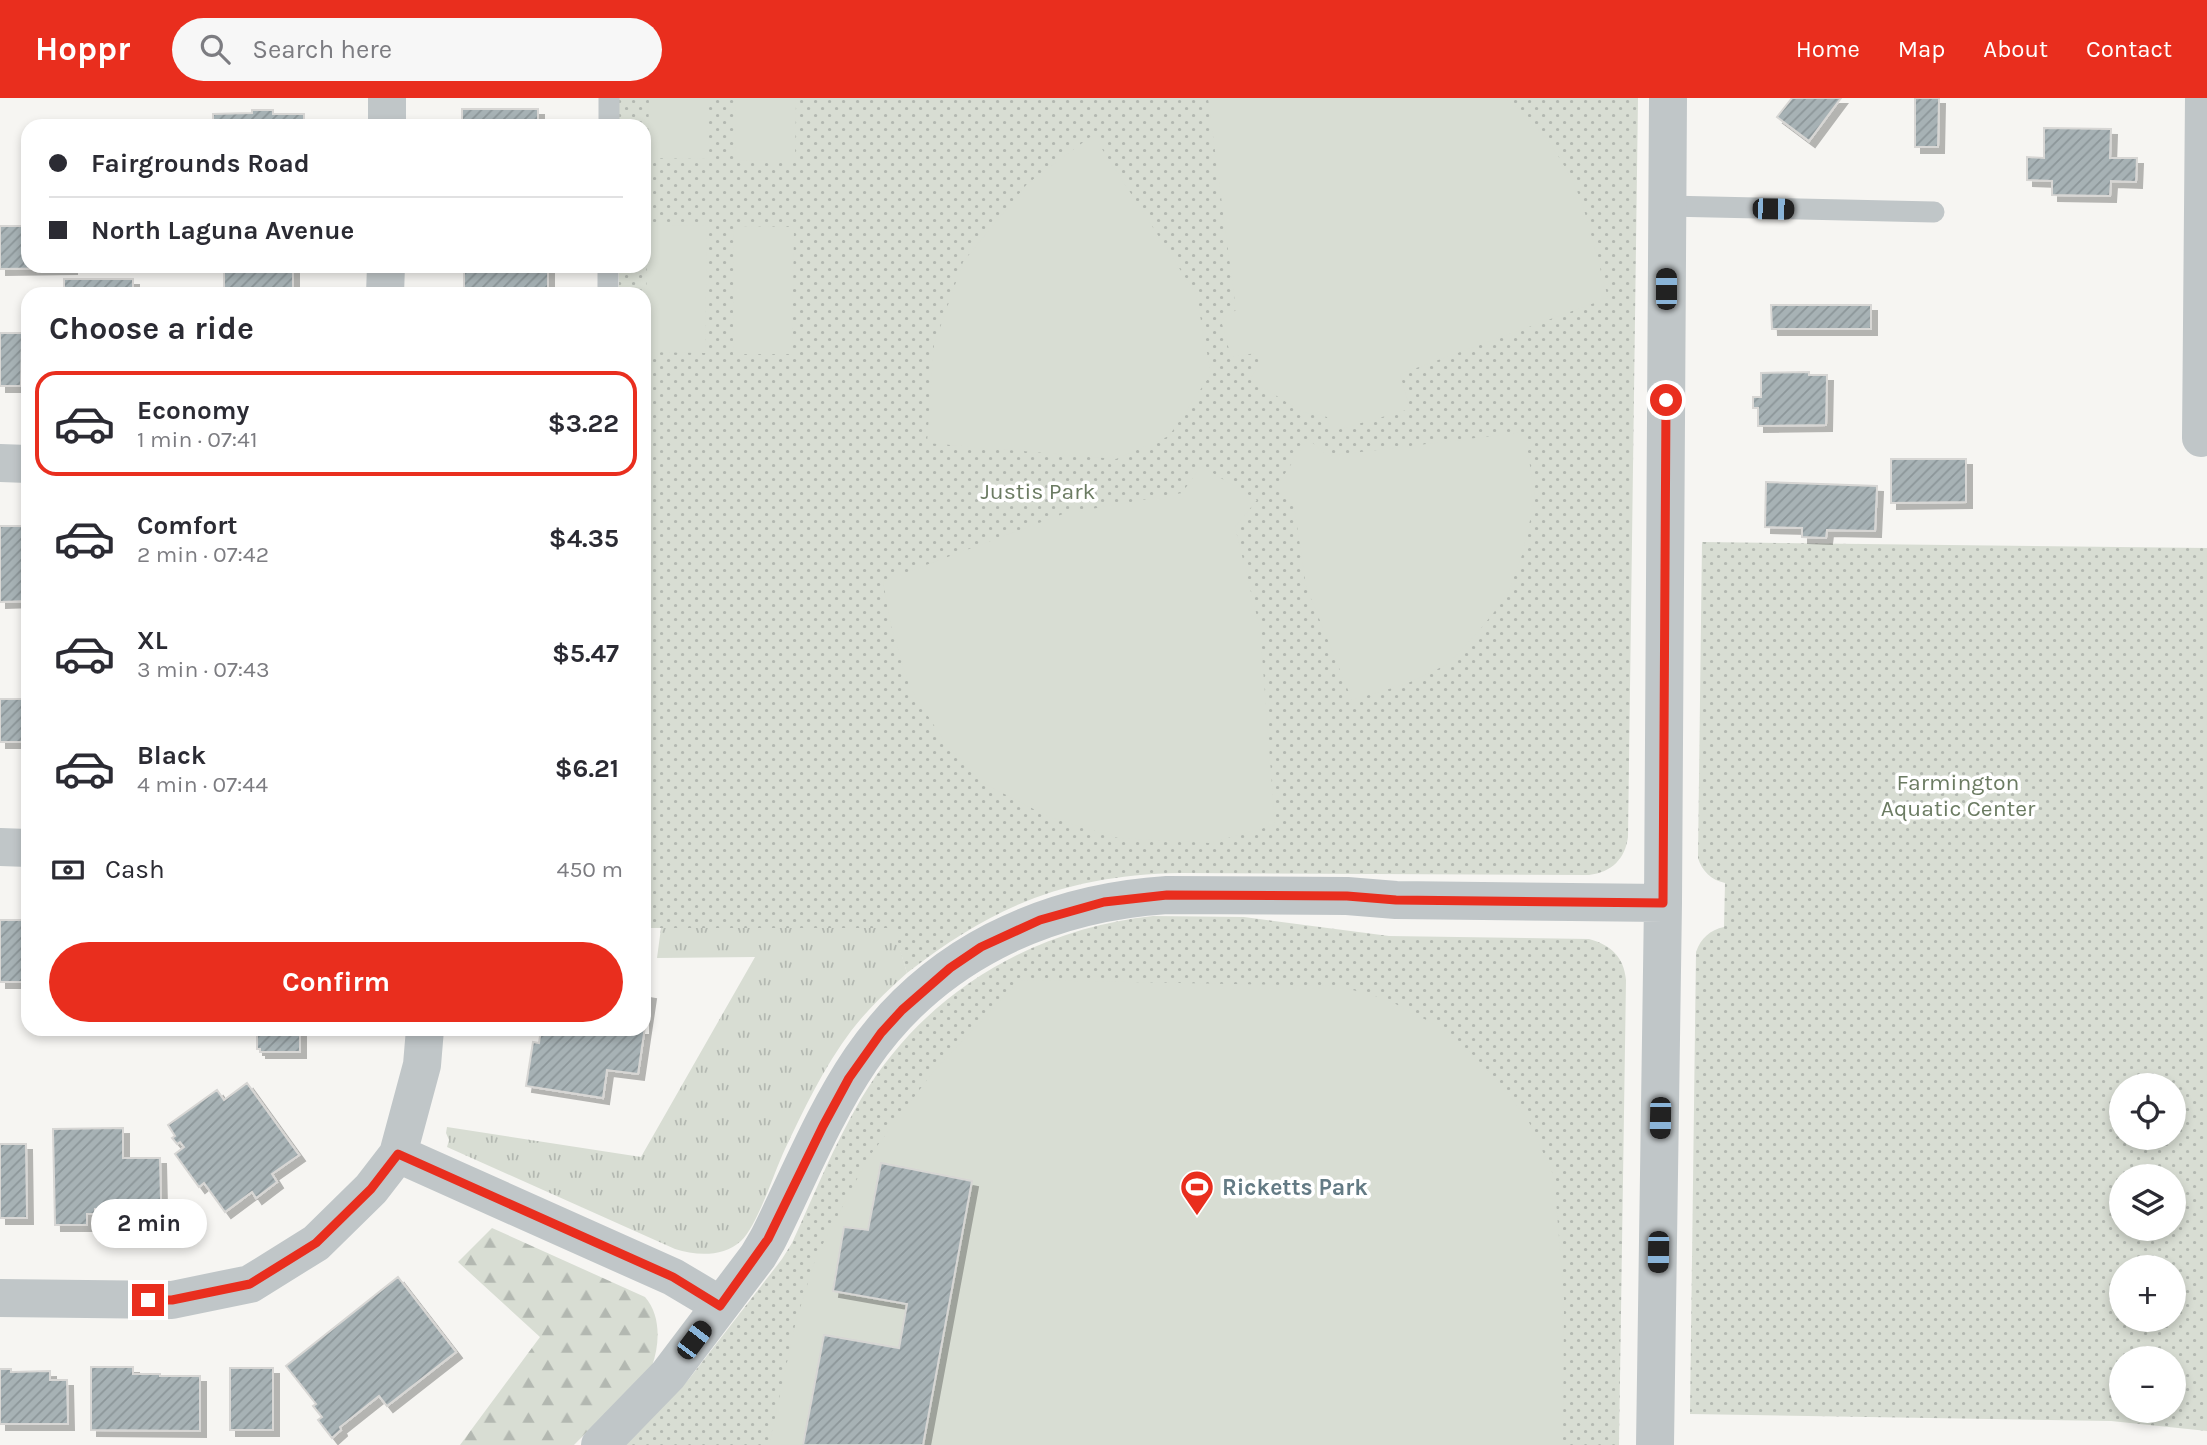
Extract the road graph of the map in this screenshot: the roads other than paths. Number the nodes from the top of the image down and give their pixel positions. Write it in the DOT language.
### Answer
graph roads {
  1 [pos="387,98"];
  2 [pos="609,98"];
  3 [pos="1668,98"];
  4 [pos="2204,98"];
  5 [pos="387,119"];
  6 [pos="609,119"];
  7 [pos="1667,206"];
  8 [pos="1934,212"];
  9 [pos="2201,438"];
  10 [pos="0,463"];
  11 [pos="21,464"];
  12 [pos="0,848"];
  13 [pos="21,848"];
  14 [pos="1663,903"];
  15 [pos="424,1036"];
  16 [pos="398,1154"];
  17 [pos="0,1298"];
  18 [pos="720,1306"];
  19 [pos="600,1445"];
  20 [pos="1655,1445"];
  1 -- 5 [label="street"];
  2 -- 6 [label="lane"];
  3 -- 7 [label="street"];
  4 -- 9 [label="street"];
  7 -- 8 [label="lane"];
  7 -- 14 [label="street"];
  10 -- 11 [label="street"];
  12 -- 13 [label="street"];
  14 -- 18 [label="street"];
  14 -- 20 [label="street"];
  15 -- 16 [label="street"];
  16 -- 17 [label="street"];
  16 -- 18 [label="street"];
  18 -- 19 [label="street"];
}
